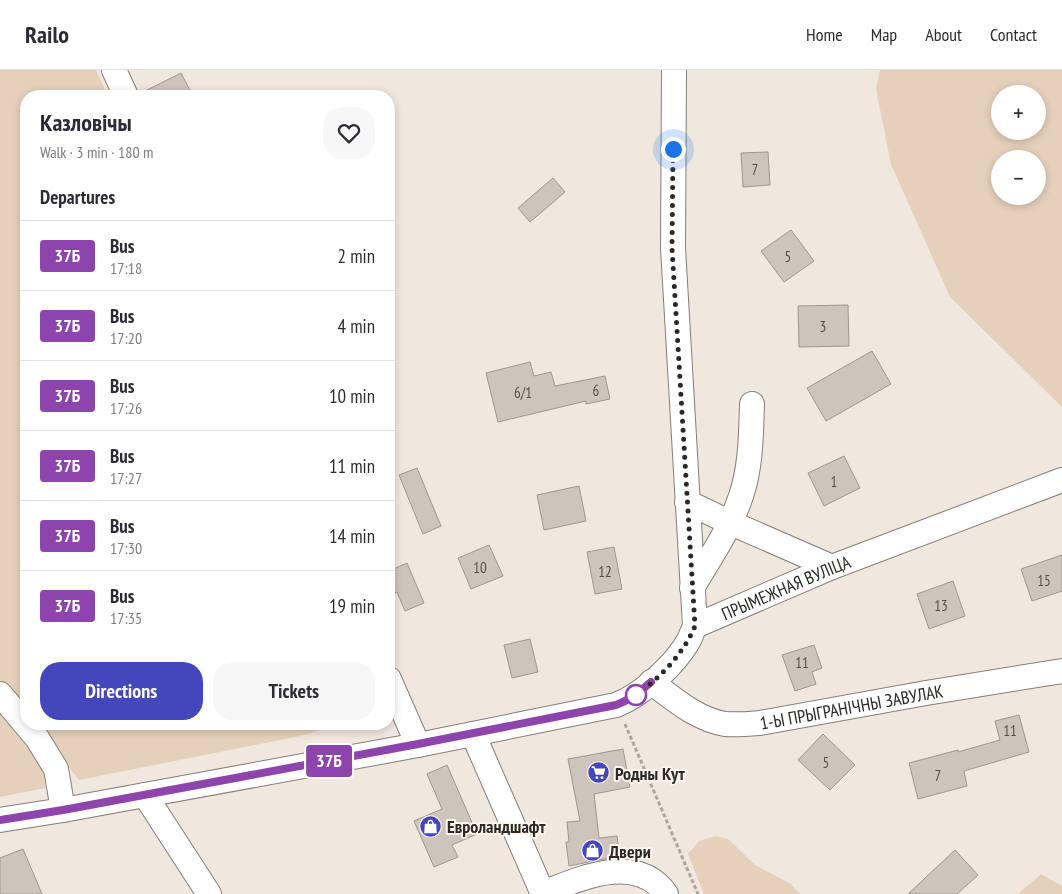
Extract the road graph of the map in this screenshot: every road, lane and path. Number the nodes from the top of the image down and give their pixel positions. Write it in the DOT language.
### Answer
graph roads {
  1 [pos="114,70"];
  2 [pos="674,70"];
  3 [pos="123,90"];
  4 [pos="752,404"];
  5 [pos="1062,480"];
  6 [pos="687,502"];
  7 [pos="731,523"];
  8 [pos="832,567"];
  9 [pos="692,588"];
  10 [pos="695,626"];
  11 [pos="1062,671"];
  12 [pos="651,682"];
  13 [pos="395,692"];
  14 [pos="0,694"];
  15 [pos="616,705"];
  16 [pos="20,718"];
  17 [pos="30,730"];
  18 [pos="473,734"];
  19 [pos="418,744"];
  20 [pos="145,795"];
  21 [pos="63,810"];
  22 [pos="0,820"];
  23 [pos="208,894"];
  24 [pos="543,894"];
  25 [pos="666,894"];
  26 [pos="698,894"];
  1 -- 3 [label="street"];
  2 -- 6 [label="street"];
  4 -- 7 [label="street"];
  5 -- 8 [label="street, ПРЫМЕЖНАЯ ВУЛІЦА"];
  6 -- 7 [label="street"];
  6 -- 9 [label="street"];
  7 -- 8 [label="street"];
  7 -- 9 [label="street"];
  8 -- 10 [label="street, ПРЫМЕЖНАЯ ВУЛІЦА"];
  9 -- 10 [label="street"];
  10 -- 12 [label="street"];
  11 -- 12 [label="street, 1-Ы ПРЫГРАНІЧНЫ ЗАВУЛАК"];
  12 -- 15 [label="street"];
  13 -- 19 [label="street"];
  14 -- 16 [label="street"];
  15 -- 18 [label="street"];
  15 -- 26 [label="path"];
  17 -- 21 [label="street"];
  18 -- 19 [label="street"];
  18 -- 24 [label="street"];
  19 -- 20 [label="street"];
  20 -- 21 [label="street"];
  20 -- 23 [label="street"];
  21 -- 22 [label="street"];
  24 -- 25 [label="street"];
}
